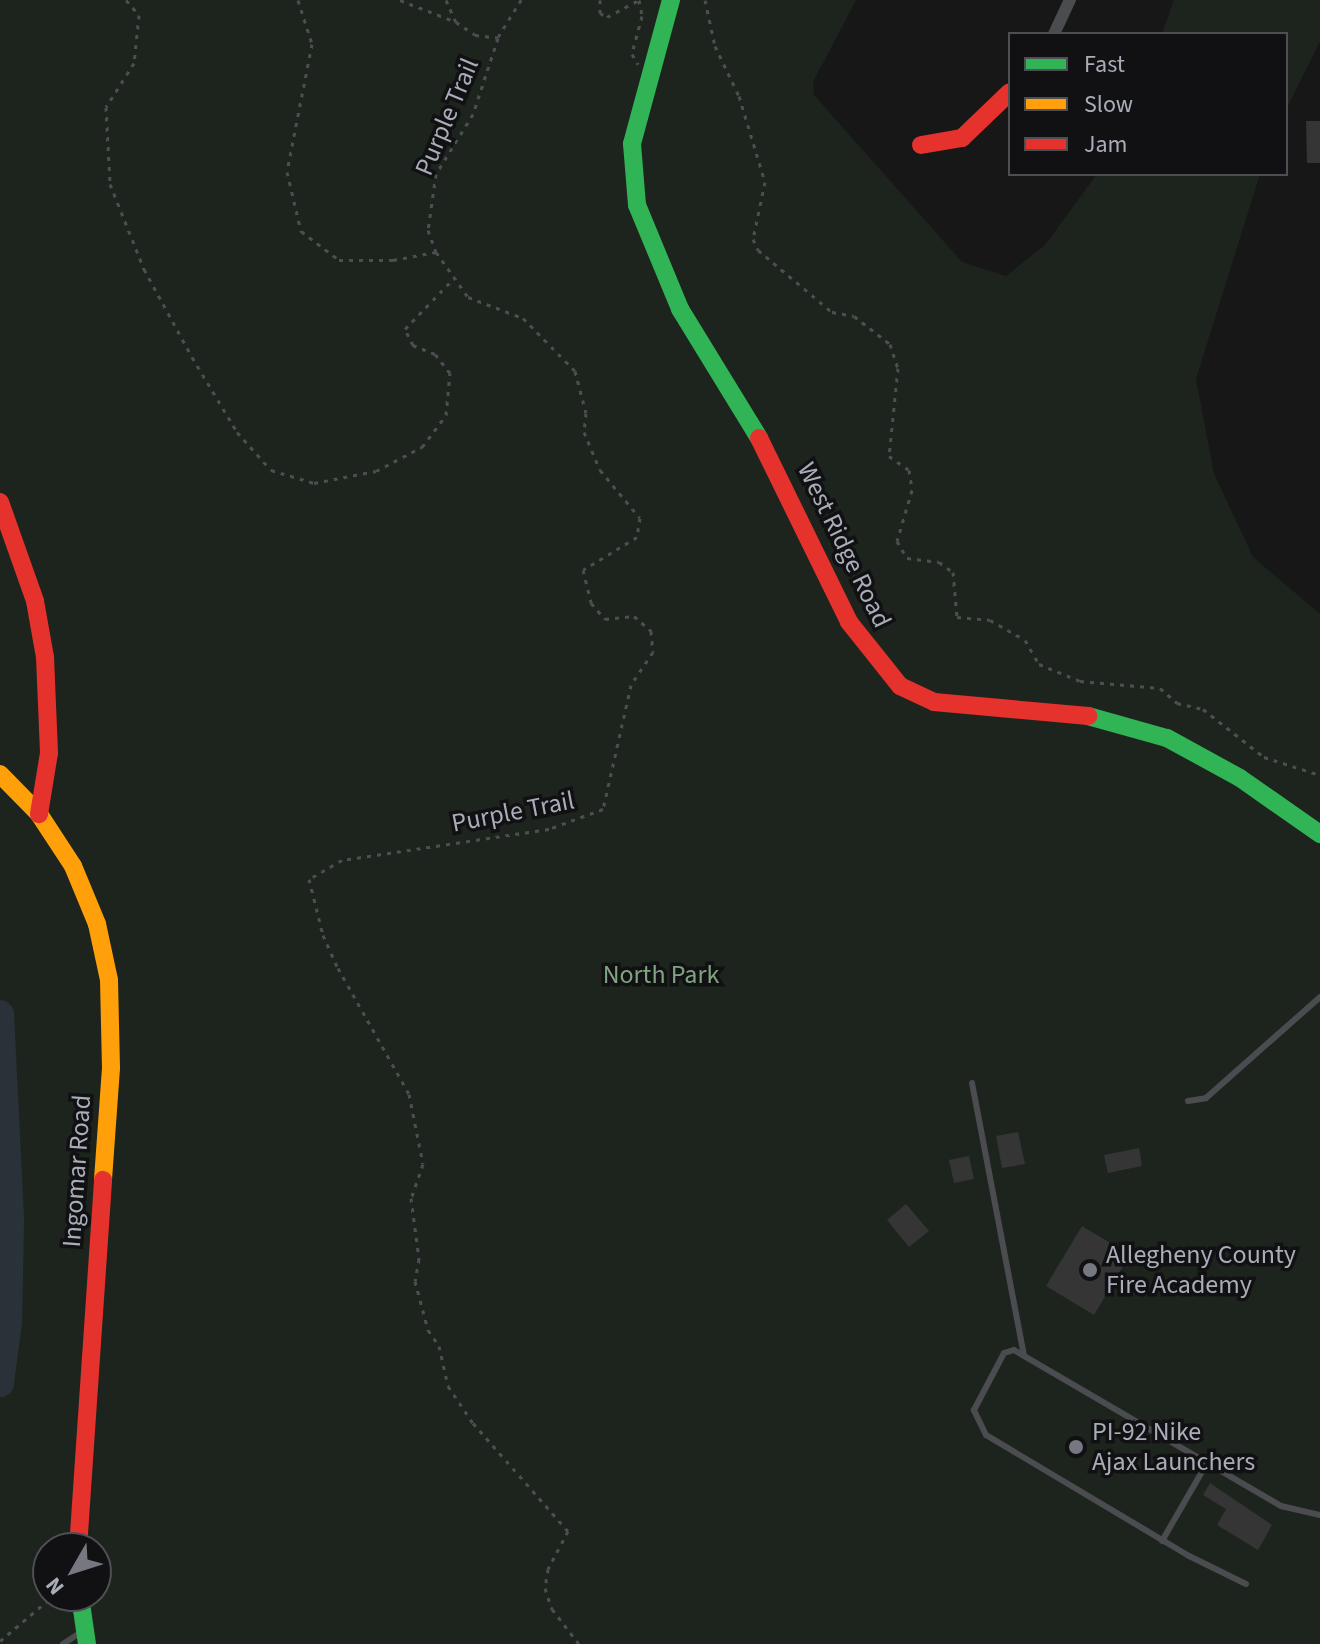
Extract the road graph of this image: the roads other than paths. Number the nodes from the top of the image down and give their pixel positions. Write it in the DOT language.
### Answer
graph roads {
  1 [pos="671,0"];
  2 [pos="1070,0"];
  3 [pos="1055,32"];
  4 [pos="1008,94"];
  5 [pos="921,145"];
  6 [pos="0,502"];
  7 [pos="0,774"];
  8 [pos="39,814"];
  9 [pos="1320,834"];
  10 [pos="1320,997"];
  11 [pos="972,1083"];
  12 [pos="1188,1101"];
  13 [pos="1024,1356"];
  14 [pos="1207,1463"];
  15 [pos="1320,1515"];
  16 [pos="79,1532"];
  17 [pos="1162,1541"];
  18 [pos="1246,1584"];
  19 [pos="82,1612"];
  20 [pos="85,1637"];
  21 [pos="63,1644"];
  1 -- 9 [label="street, West Ridge Road"];
  2 -- 3 [label="street"];
  4 -- 5 [label="street"];
  6 -- 8 [label="street"];
  7 -- 8 [label="street, Ingomar Road"];
  8 -- 16 [label="street, Ingomar Road"];
  10 -- 12 [label="lane"];
  11 -- 13 [label="lane"];
  13 -- 14 [label="lane"];
  13 -- 17 [label="lane"];
  14 -- 15 [label="lane"];
  14 -- 17 [label="lane"];
  17 -- 18 [label="lane"];
  19 -- 20 [label="street"];
  20 -- 21 [label="lane"];
}
